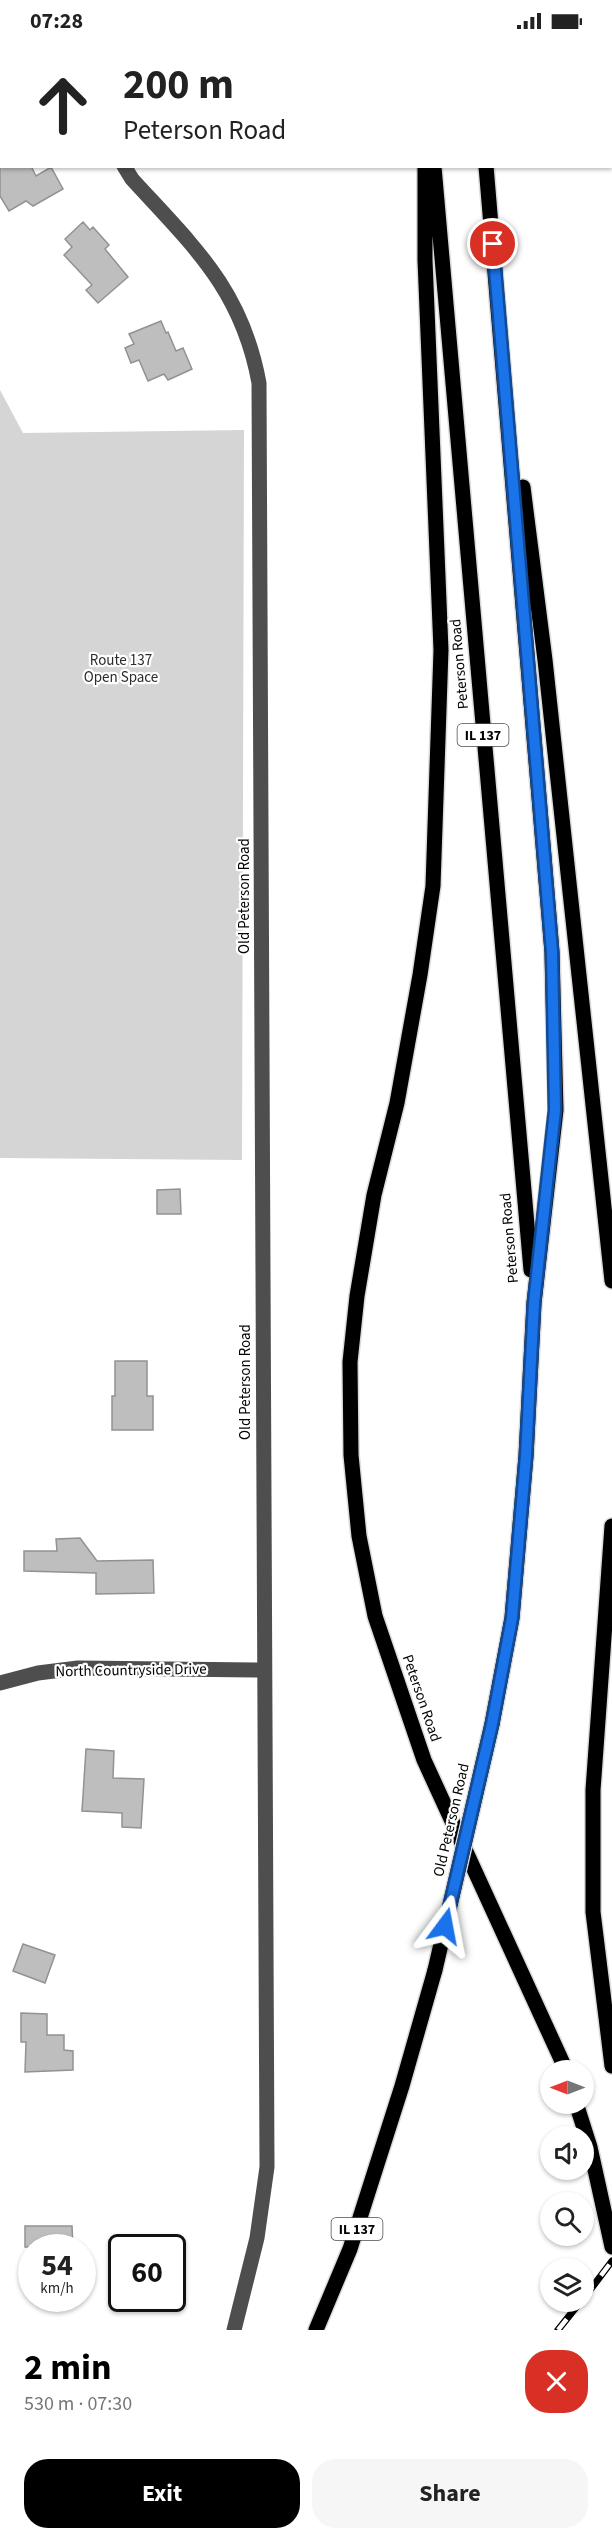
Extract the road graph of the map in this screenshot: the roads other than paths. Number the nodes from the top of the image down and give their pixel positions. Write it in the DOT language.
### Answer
graph roads {
  1 [pos="125,168"];
  2 [pos="425,168"];
  3 [pos="434,168"];
  4 [pos="486,168"];
  5 [pos="494,263"];
  6 [pos="612,1281"];
  7 [pos="534,1303"];
  8 [pos="612,1526"];
  9 [pos="264,1670"];
  10 [pos="0,1683"];
  11 [pos="562,2060"];
  12 [pos="612,2066"];
  13 [pos="580,2114"];
  14 [pos="612,2247"];
  15 [pos="234,2330"];
  16 [pos="316,2330"];
  1 -- 9 [label="street, Old Peterson Road"];
  2 -- 11 [label="main road, Peterson Road"];
  3 -- 7 [label="main road, Peterson Road / IL 137"];
  4 -- 5 [label="main road, Peterson Road / IL 137"];
  5 -- 6 [label="main road, Peterson Road"];
  5 -- 7 [label="main road, Peterson Road / IL 137"];
  7 -- 16 [label="main road, Old Peterson Road / IL 137, bridge"];
  8 -- 12 [label="main road"];
  9 -- 10 [label="street, North Countryside Drive"];
  9 -- 15 [label="street"];
  13 -- 14 [label="main road"];
}
